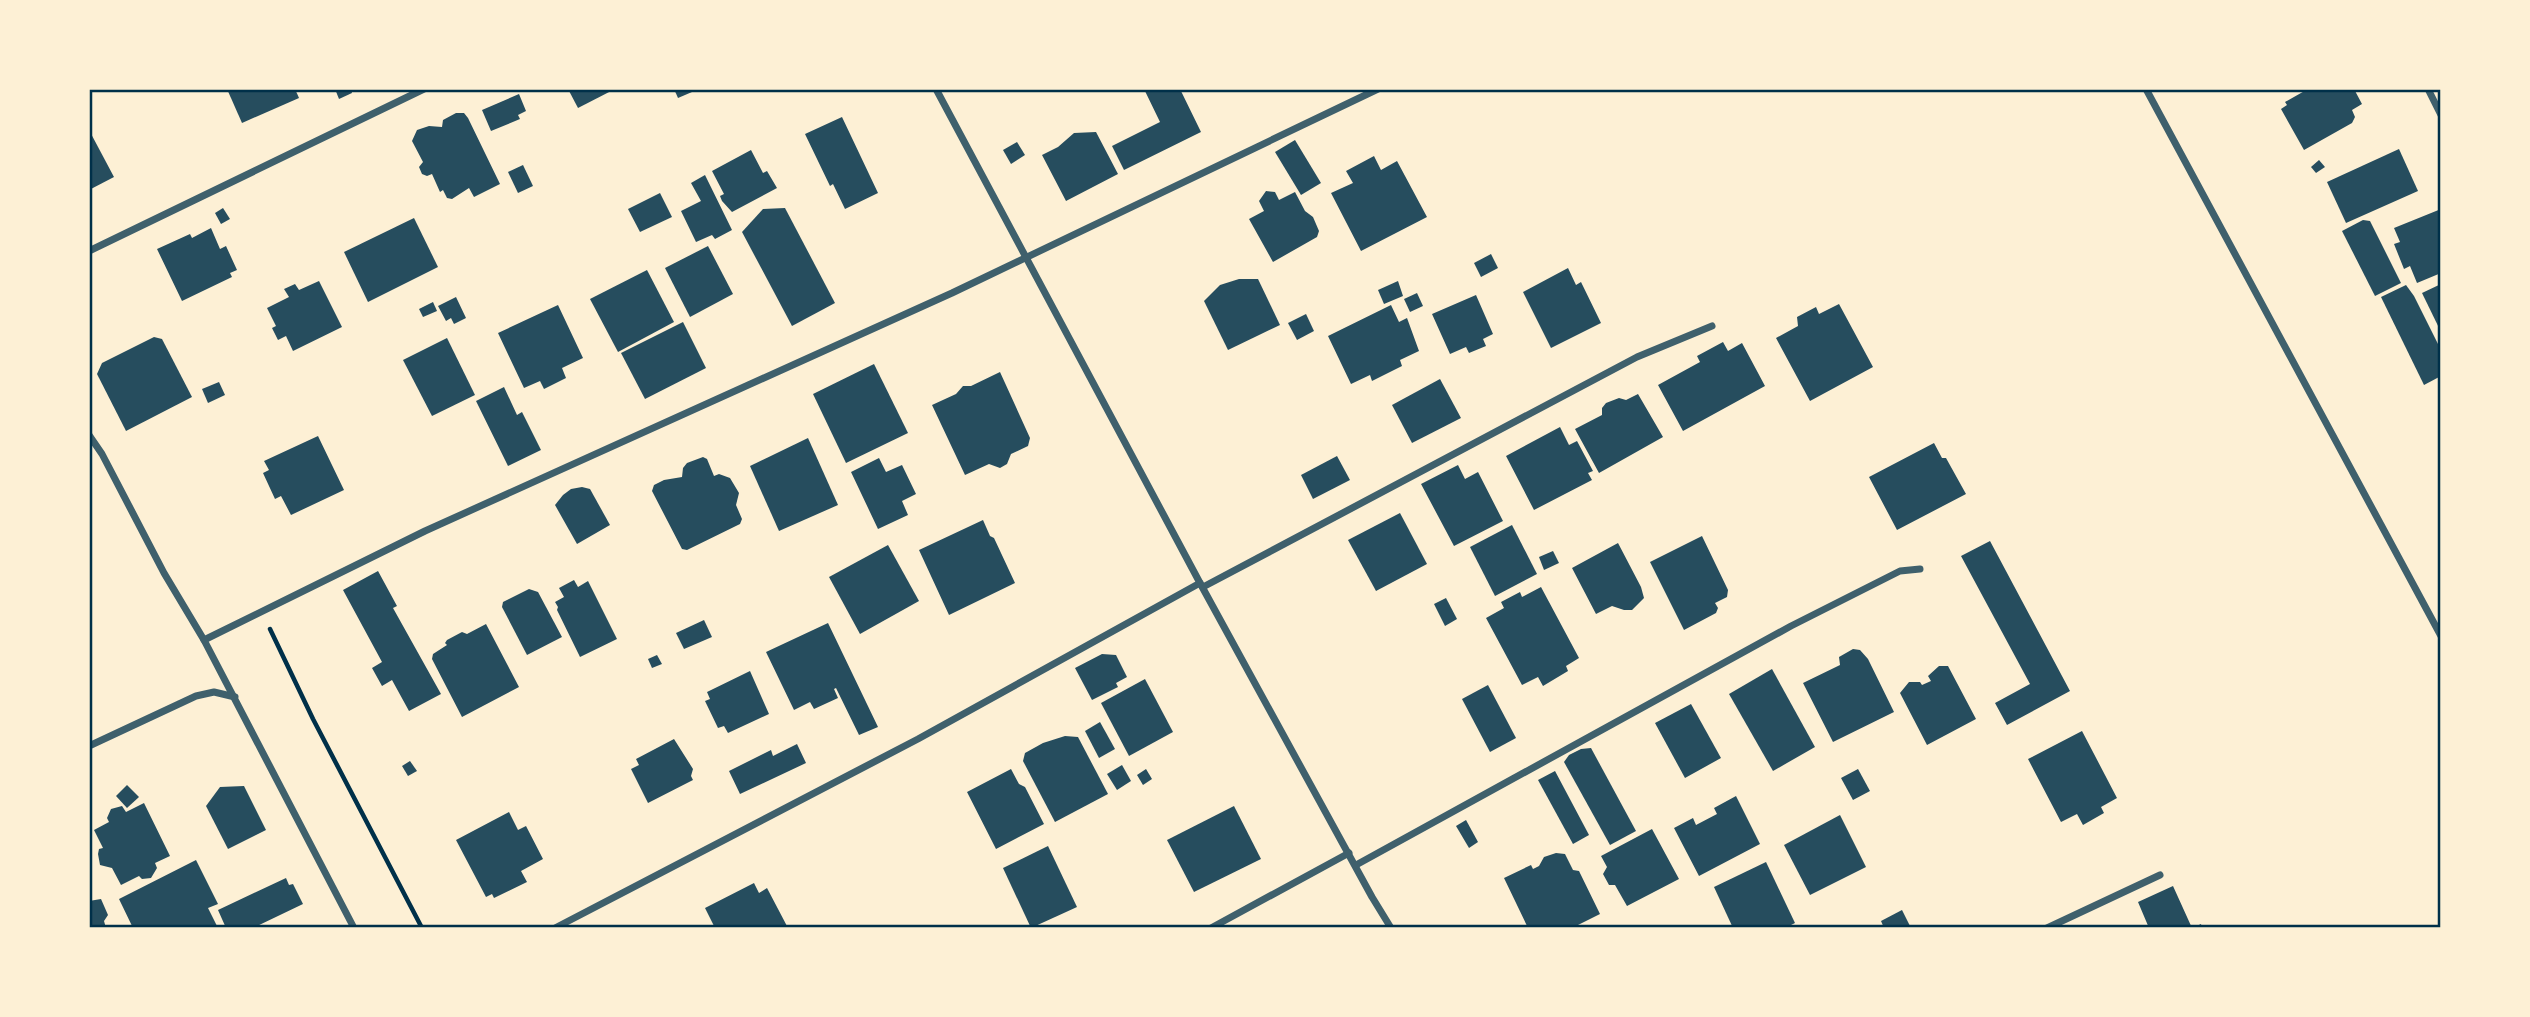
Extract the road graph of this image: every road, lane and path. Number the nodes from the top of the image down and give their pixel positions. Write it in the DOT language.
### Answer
graph roads {
  1 [pos="424,89"];
  2 [pos="936,89"];
  3 [pos="1378,89"];
  4 [pos="2146,89"];
  5 [pos="2428,89"];
  6 [pos="2441,115"];
  7 [pos="89,251"];
  8 [pos="1026,257"];
  9 [pos="1712,326"];
  10 [pos="89,435"];
  11 [pos="1920,569"];
  12 [pos="1201,585"];
  13 [pos="263,612"];
  14 [pos="2441,636"];
  15 [pos="204,640"];
  16 [pos="235,697"];
  17 [pos="89,746"];
  18 [pos="1349,853"];
  19 [pos="1356,865"];
  20 [pos="2160,874"];
  21 [pos="354,928"];
  22 [pos="422,928"];
  23 [pos="555,928"];
  24 [pos="1211,928"];
  25 [pos="1391,928"];
  26 [pos="2047,928"];
  1 -- 7 [label="street"];
  2 -- 8 [label="street"];
  3 -- 8 [label="street"];
  4 -- 14 [label="street"];
  5 -- 6 [label="street"];
  8 -- 12 [label="street"];
  8 -- 13 [label="street"];
  9 -- 12 [label="street"];
  10 -- 15 [label="street"];
  11 -- 19 [label="street"];
  12 -- 18 [label="street"];
  12 -- 23 [label="street"];
  13 -- 15 [label="street"];
  13 -- 22 [label="path"];
  15 -- 16 [label="street"];
  16 -- 17 [label="street"];
  16 -- 21 [label="street"];
  18 -- 19 [label="street"];
  18 -- 24 [label="street"];
  19 -- 25 [label="street"];
  20 -- 26 [label="street"];
}
